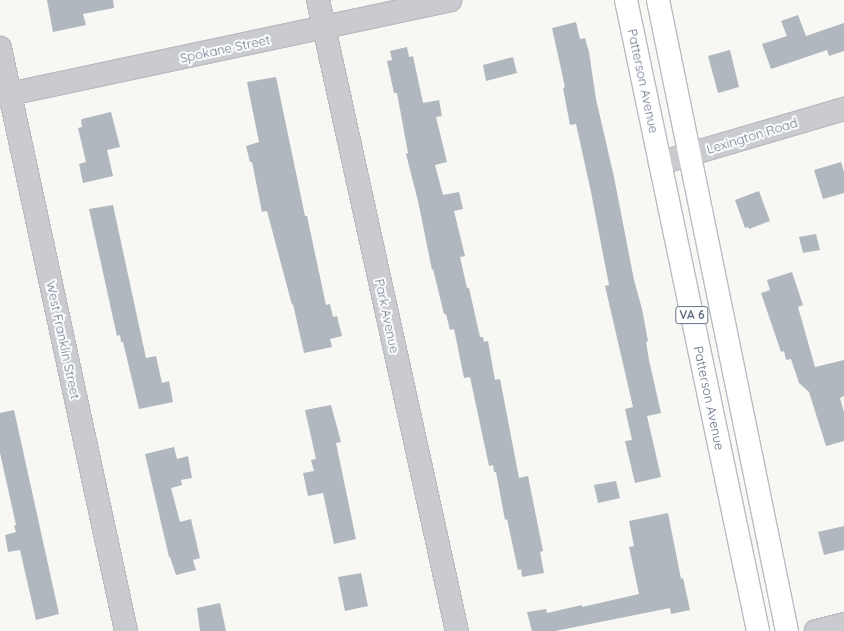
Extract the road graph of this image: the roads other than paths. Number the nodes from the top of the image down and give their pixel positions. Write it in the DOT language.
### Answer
graph roads {
  1 [pos="318,0"];
  2 [pos="450,0"];
  3 [pos="626,0"];
  4 [pos="658,0"];
  5 [pos="324,28"];
  6 [pos="0,48"];
  7 [pos="5,95"];
  8 [pos="844,109"];
  9 [pos="689,155"];
  10 [pos="660,163"];
  11 [pos="844,624"];
  12 [pos="126,631"];
  13 [pos="457,631"];
  14 [pos="758,631"];
  15 [pos="787,631"];
  16 [pos="816,631"];
  1 -- 5 [label="street, Park Avenue"];
  2 -- 5 [label="street, Spokane Street"];
  3 -- 10 [label="main road, Patterson Avenue / VA 6"];
  4 -- 9 [label="main road, VA 6"];
  5 -- 7 [label="street, Spokane Street"];
  5 -- 13 [label="street, Park Avenue"];
  6 -- 7 [label="street, West Franklin Street"];
  7 -- 12 [label="street, West Franklin Street"];
  8 -- 9 [label="street, Lexington Road"];
  9 -- 10 [label="street, Lexington Road"];
  9 -- 15 [label="main road, VA 6"];
  10 -- 14 [label="main road, Patterson Avenue / VA 6"];
  11 -- 16 [label="street"];
}
